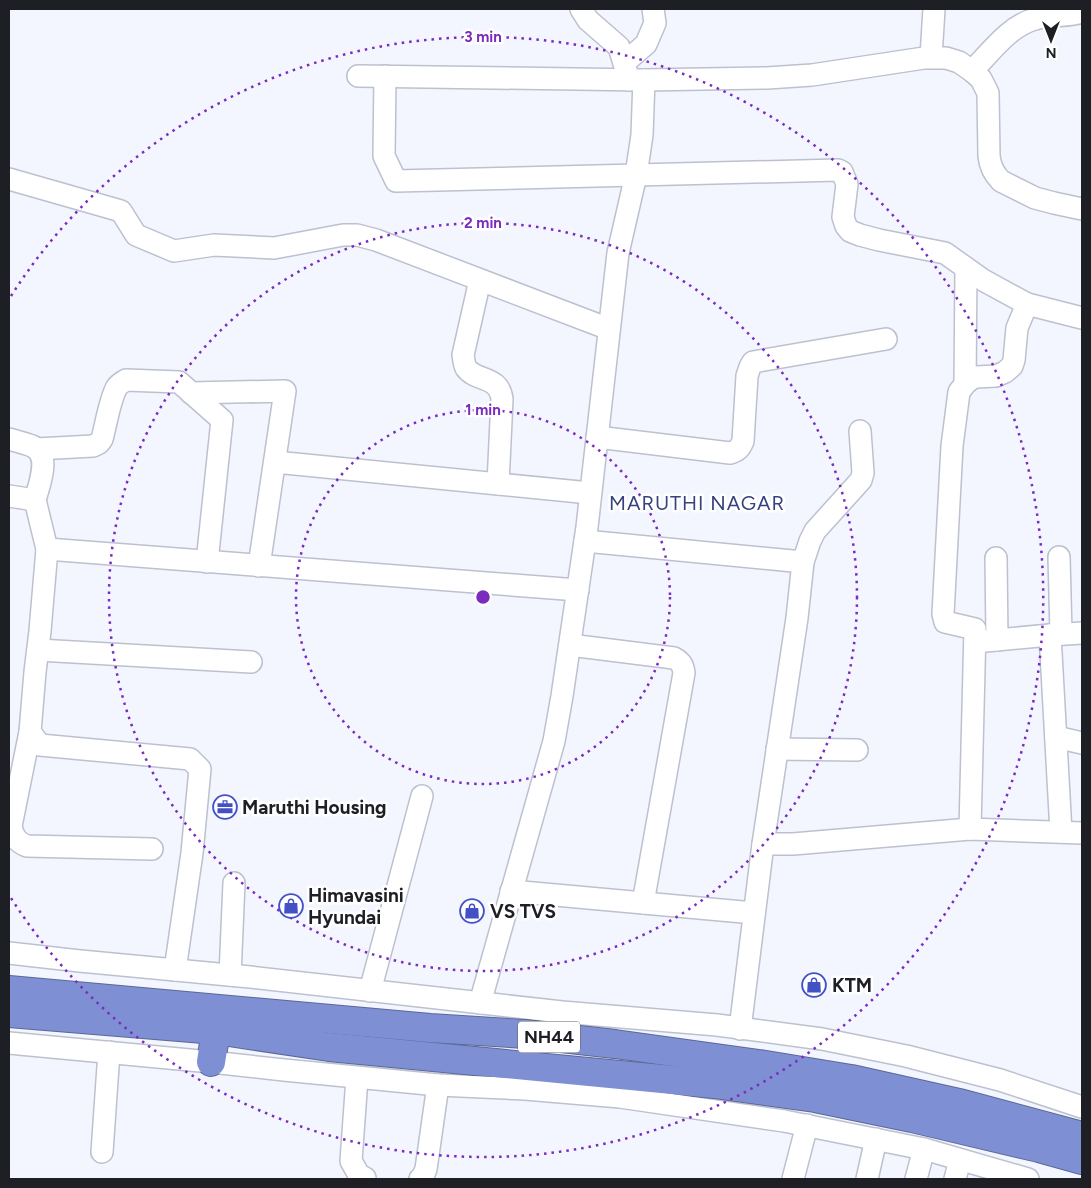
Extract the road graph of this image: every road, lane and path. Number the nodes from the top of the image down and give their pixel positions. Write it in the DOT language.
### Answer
graph roads {
  1 [pos="581,9"];
  2 [pos="653,9"];
  3 [pos="934,9"];
  4 [pos="1082,12"];
  5 [pos="931,57"];
  6 [pos="972,71"];
  7 [pos="632,74"];
  8 [pos="358,76"];
  9 [pos="385,76"];
  10 [pos="636,175"];
  11 [pos="9,179"];
  12 [pos="1082,209"];
  13 [pos="966,269"];
  14 [pos="480,280"];
  15 [pos="1027,304"];
  16 [pos="1082,318"];
  17 [pos="609,329"];
  18 [pos="886,339"];
  19 [pos="964,384"];
  20 [pos="191,393"];
  21 [pos="860,431"];
  22 [pos="597,437"];
  23 [pos="9,439"];
  24 [pos="37,449"];
  25 [pos="274,462"];
  26 [pos="498,484"];
  27 [pos="590,493"];
  28 [pos="9,496"];
  29 [pos="35,500"];
  30 [pos="585,541"];
  31 [pos="46,550"];
  32 [pos="996,558"];
  33 [pos="1059,558"];
  34 [pos="207,562"];
  35 [pos="803,562"];
  36 [pos="259,566"];
  37 [pos="578,590"];
  38 [pos="1082,633"];
  39 [pos="1056,634"];
  40 [pos="998,640"];
  41 [pos="975,642"];
  42 [pos="570,644"];
  43 [pos="38,650"];
  44 [pos="251,662"];
  45 [pos="30,732"];
  46 [pos="1056,737"];
  47 [pos="1082,743"];
  48 [pos="777,749"];
  49 [pos="857,750"];
  50 [pos="422,796"];
  51 [pos="970,829"];
  52 [pos="1061,832"];
  53 [pos="1082,833"];
  54 [pos="10,841"];
  55 [pos="763,844"];
  56 [pos="152,849"];
  57 [pos="234,883"];
  58 [pos="511,891"];
  59 [pos="643,903"];
  60 [pos="754,913"];
  61 [pos="9,953"];
  62 [pos="175,970"];
  63 [pos="230,975"];
  64 [pos="9,990"];
  65 [pos="370,991"];
  66 [pos="480,1003"];
  67 [pos="9,1013"];
  68 [pos="740,1029"];
  69 [pos="216,1030"];
  70 [pos="9,1043"];
  71 [pos="110,1052"];
  72 [pos="211,1062"];
  73 [pos="358,1078"];
  74 [pos="438,1086"];
  75 [pos="1082,1107"];
  76 [pos="807,1125"];
  77 [pos="1082,1136"];
  78 [pos="876,1140"];
  79 [pos="924,1149"];
  80 [pos="102,1152"];
  81 [pos="1082,1160"];
  82 [pos="958,1169"];
  83 [pos="997,1174"];
  84 [pos="365,1178"];
  85 [pos="420,1179"];
  86 [pos="793,1179"];
  87 [pos="867,1179"];
  88 [pos="916,1179"];
  89 [pos="1028,1179"];
  1 -- 7 [label="street"];
  2 -- 7 [label="street"];
  3 -- 5 [label="street"];
  4 -- 6 [label="street"];
  5 -- 6 [label="street"];
  5 -- 7 [label="street"];
  6 -- 12 [label="street"];
  7 -- 9 [label="street"];
  7 -- 10 [label="street"];
  8 -- 9 [label="street"];
  9 -- 10 [label="street"];
  10 -- 13 [label="street"];
  10 -- 17 [label="street"];
  11 -- 14 [label="street"];
  13 -- 15 [label="street"];
  13 -- 19 [label="street"];
  14 -- 17 [label="street"];
  14 -- 26 [label="street"];
  15 -- 16 [label="street"];
  15 -- 19 [label="street"];
  17 -- 22 [label="street"];
  18 -- 22 [label="street"];
  19 -- 41 [label="street"];
  20 -- 24 [label="street"];
  20 -- 25 [label="street"];
  20 -- 34 [label="street"];
  21 -- 35 [label="street"];
  22 -- 27 [label="street"];
  23 -- 24 [label="street"];
  24 -- 29 [label="street"];
  25 -- 26 [label="street"];
  25 -- 36 [label="street"];
  26 -- 27 [label="street"];
  27 -- 30 [label="street"];
  28 -- 29 [label="street"];
  29 -- 31 [label="street"];
  30 -- 35 [label="street"];
  30 -- 37 [label="street"];
  31 -- 34 [label="street"];
  31 -- 43 [label="street"];
  32 -- 40 [label="street"];
  33 -- 39 [label="street"];
  34 -- 36 [label="street"];
  35 -- 48 [label="street"];
  36 -- 37 [label="street"];
  37 -- 42 [label="street"];
  38 -- 39 [label="street"];
  39 -- 40 [label="street"];
  39 -- 46 [label="street"];
  40 -- 41 [label="street"];
  41 -- 51 [label="street"];
  42 -- 58 [label="street"];
  42 -- 59 [label="street"];
  43 -- 44 [label="street"];
  43 -- 45 [label="street"];
  45 -- 54 [label="street"];
  45 -- 62 [label="street"];
  46 -- 47 [label="street"];
  46 -- 52 [label="street"];
  48 -- 49 [label="street"];
  48 -- 55 [label="street"];
  50 -- 65 [label="street"];
  51 -- 52 [label="street"];
  51 -- 55 [label="street"];
  52 -- 53 [label="street"];
  54 -- 56 [label="street"];
  55 -- 60 [label="street"];
  57 -- 63 [label="street"];
  58 -- 59 [label="street"];
  58 -- 66 [label="street"];
  59 -- 60 [label="street"];
  60 -- 68 [label="street"];
  61 -- 62 [label="street"];
  62 -- 63 [label="street"];
  63 -- 65 [label="street"];
  64 -- 77 [label="highway, NH44"];
  65 -- 66 [label="street"];
  66 -- 68 [label="street"];
  67 -- 69 [label="highway, NH44"];
  68 -- 75 [label="street"];
  69 -- 72 [label="highway"];
  69 -- 81 [label="highway, NH44"];
  70 -- 71 [label="street"];
  71 -- 72 [label="street"];
  71 -- 80 [label="street"];
  72 -- 73 [label="street"];
  73 -- 74 [label="street"];
  73 -- 84 [label="street"];
  74 -- 76 [label="street"];
  74 -- 85 [label="street"];
  76 -- 78 [label="street"];
  76 -- 86 [label="street"];
  78 -- 79 [label="street"];
  78 -- 87 [label="street"];
  79 -- 82 [label="street"];
  79 -- 88 [label="street"];
  82 -- 83 [label="street"];
  83 -- 89 [label="street"];
}
